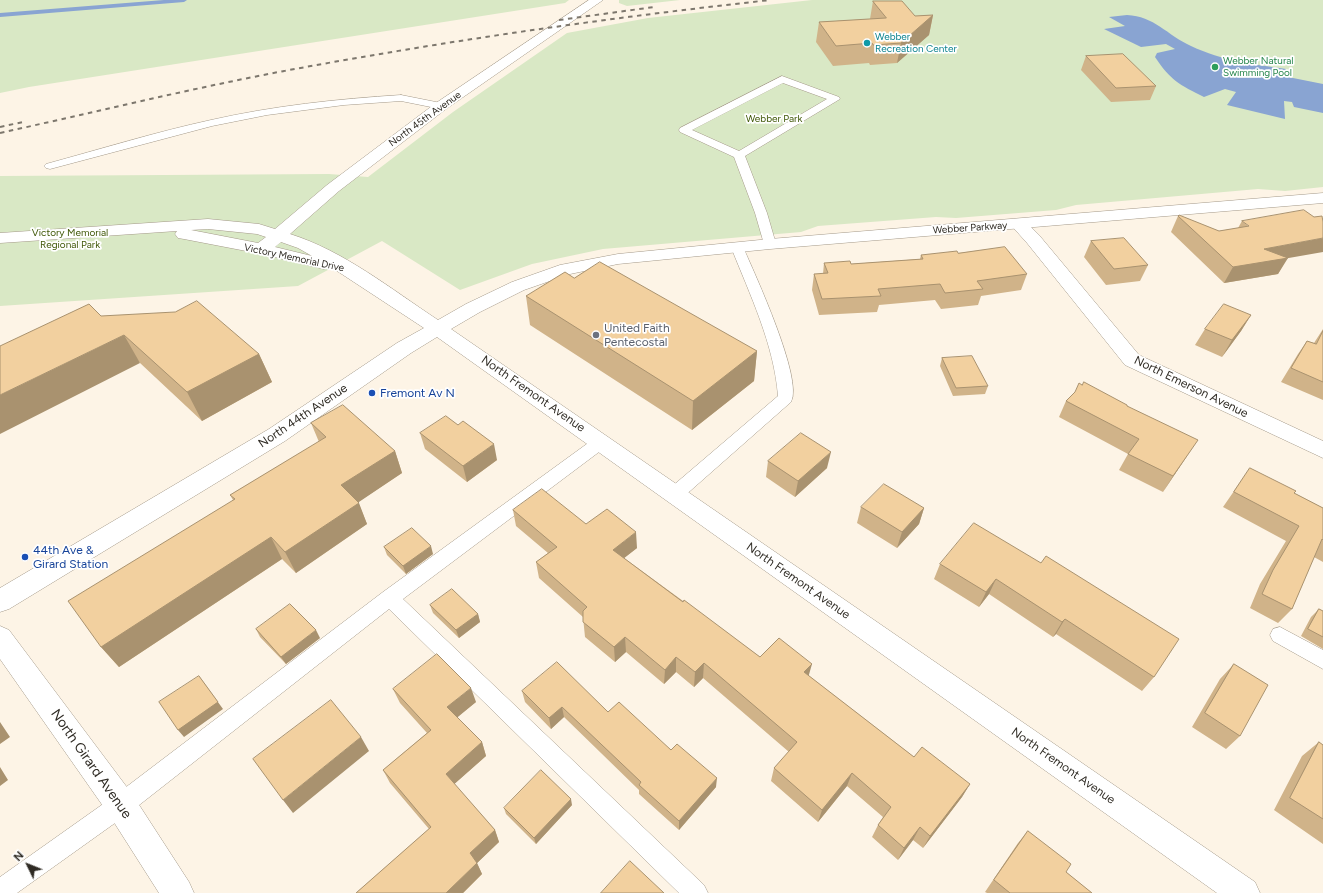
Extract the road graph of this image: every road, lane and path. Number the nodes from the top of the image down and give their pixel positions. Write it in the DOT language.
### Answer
graph roads {
  1 [pos="597,0"];
  2 [pos="441,106"];
  3 [pos="739,155"];
  4 [pos="50,166"];
  5 [pos="1323,198"];
  6 [pos="1018,224"];
  7 [pos="137,228"];
  8 [pos="279,235"];
  9 [pos="0,238"];
  10 [pos="770,244"];
  11 [pos="737,247"];
  12 [pos="262,249"];
  13 [pos="618,259"];
  14 [pos="350,270"];
  15 [pos="438,329"];
  16 [pos="601,442"];
  17 [pos="1323,450"];
  18 [pos="675,494"];
  19 [pos="390,598"];
  20 [pos="0,601"];
  21 [pos="1280,636"];
  22 [pos="0,638"];
  23 [pos="1323,660"];
  24 [pos="121,805"];
  25 [pos="0,891"];
  26 [pos="178,893"];
  27 [pos="696,893"];
  28 [pos="1244,893"];
  1 -- 2 [label="street, North 45th Avenue"];
  2 -- 4 [label="lane"];
  2 -- 8 [label="street, North 45th Avenue"];
  3 -- 3 [label="lane"];
  3 -- 10 [label="lane"];
  5 -- 6 [label="street, Webber Parkway"];
  6 -- 10 [label="street, Webber Parkway"];
  6 -- 17 [label="street, North Emerson Avenue"];
  7 -- 8 [label="street, Victory Memorial Drive"];
  7 -- 9 [label="street, Victory Memorial Drive"];
  7 -- 12 [label="street, Victory Memorial Drive"];
  8 -- 12 [label="street, North 45th Avenue"];
  8 -- 14 [label="street, Victory Memorial Drive"];
  10 -- 11 [label="street, Webber Parkway"];
  11 -- 13 [label="street, Webber Parkway"];
  11 -- 18 [label="lane"];
  12 -- 14 [label="street, Victory Memorial Drive"];
  13 -- 15 [label="street, North 44th Avenue"];
  14 -- 15 [label="street, North Fremont Avenue"];
  15 -- 16 [label="street, North Fremont Avenue"];
  15 -- 20 [label="street, North 44th Avenue"];
  16 -- 18 [label="street, North Fremont Avenue"];
  16 -- 19 [label="lane"];
  18 -- 28 [label="street, North Fremont Avenue"];
  19 -- 24 [label="lane"];
  19 -- 27 [label="lane"];
  21 -- 23 [label="lane"];
  22 -- 24 [label="street, North Girard Avenue"];
  24 -- 25 [label="lane"];
  24 -- 26 [label="street, North Girard Avenue"];
}
